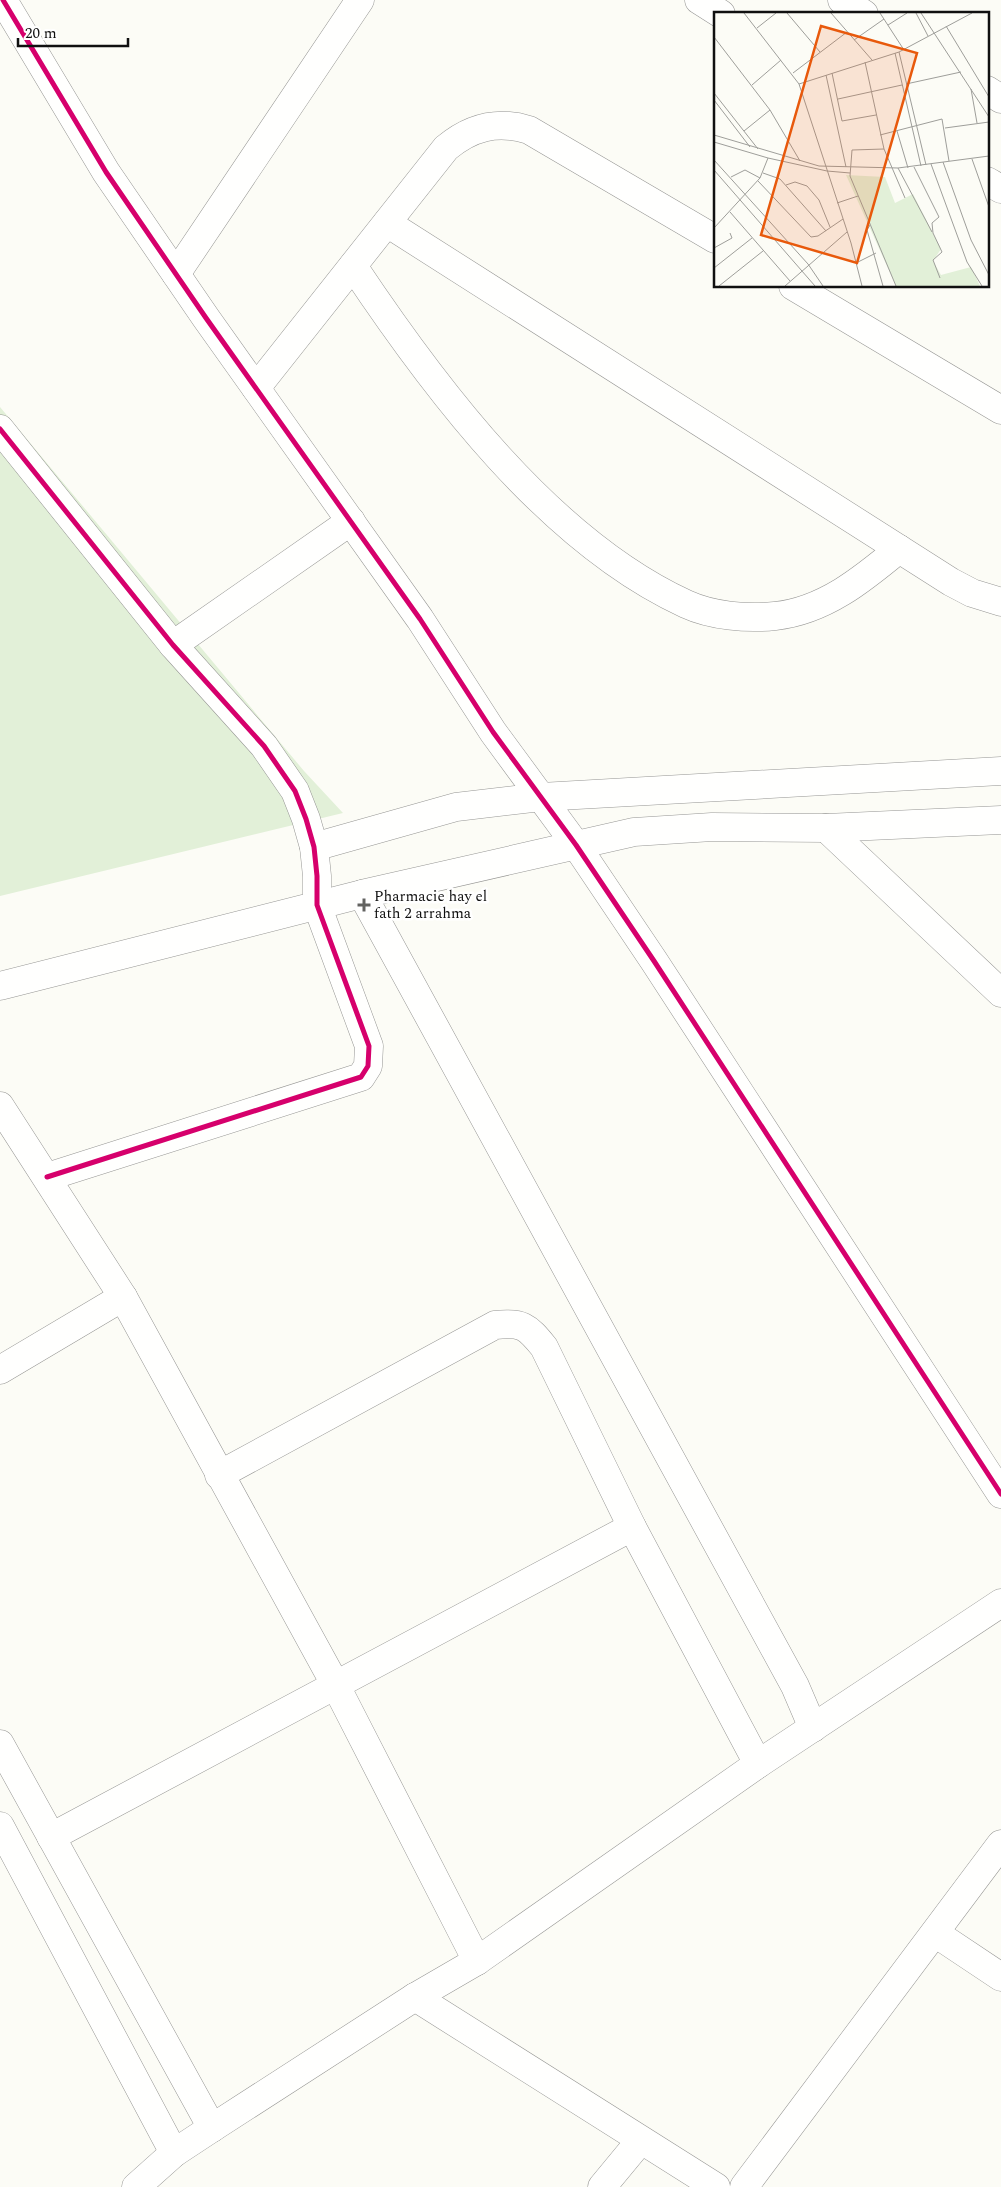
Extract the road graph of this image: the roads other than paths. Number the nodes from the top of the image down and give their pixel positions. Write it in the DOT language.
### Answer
graph roads {
  1 [pos="1,0"];
  2 [pos="360,0"];
  3 [pos="699,0"];
  4 [pos="842,0"];
  5 [pos="718,12"];
  6 [pos="861,12"];
  7 [pos="988,91"];
  8 [pos="1001,99"];
  9 [pos="988,182"];
  10 [pos="1001,189"];
  11 [pos="387,223"];
  12 [pos="714,238"];
  13 [pos="353,266"];
  14 [pos="176,274"];
  15 [pos="796,288"];
  16 [pos="256,388"];
  17 [pos="1001,410"];
  18 [pos="0,429"];
  19 [pos="351,522"];
  20 [pos="899,549"];
  21 [pos="1001,602"];
  22 [pos="173,645"];
  23 [pos="1001,771"];
  24 [pos="541,797"];
  25 [pos="1001,820"];
  26 [pos="826,828"];
  27 [pos="576,845"];
  28 [pos="314,846"];
  29 [pos="362,894"];
  30 [pos="317,906"];
  31 [pos="0,986"];
  32 [pos="1001,992"];
  33 [pos="0,1106"];
  34 [pos="47,1177"];
  35 [pos="123,1297"];
  36 [pos="0,1370"];
  37 [pos="220,1475"];
  38 [pos="1001,1494"];
  39 [pos="632,1527"];
  40 [pos="1001,1603"];
  41 [pos="336,1684"];
  42 [pos="813,1728"];
  43 [pos="0,1744"];
  44 [pos="758,1764"];
  45 [pos="0,1826"];
  46 [pos="51,1837"];
  47 [pos="1001,1844"];
  48 [pos="10,1866"];
  49 [pos="936,1933"];
  50 [pos="478,1961"];
  51 [pos="1001,1977"];
  52 [pos="415,1997"];
  53 [pos="212,2128"];
  54 [pos="640,2141"];
  55 [pos="174,2153"];
  56 [pos="136,2187"];
  57 [pos="602,2187"];
  58 [pos="716,2187"];
  59 [pos="744,2187"];
  1 -- 14 [label="street"];
  2 -- 14 [label="street"];
  3 -- 5 [label="street"];
  4 -- 6 [label="street"];
  7 -- 8 [label="street"];
  9 -- 10 [label="street"];
  11 -- 12 [label="street"];
  11 -- 13 [label="street"];
  11 -- 20 [label="street"];
  13 -- 16 [label="street"];
  13 -- 20 [label="street"];
  14 -- 16 [label="street"];
  15 -- 17 [label="street"];
  16 -- 19 [label="street"];
  18 -- 22 [label="street"];
  19 -- 22 [label="street"];
  19 -- 24 [label="street"];
  20 -- 21 [label="street"];
  22 -- 28 [label="street"];
  23 -- 24 [label="street"];
  24 -- 27 [label="street"];
  24 -- 28 [label="street"];
  25 -- 26 [label="street"];
  26 -- 27 [label="street"];
  26 -- 32 [label="street"];
  27 -- 29 [label="street"];
  27 -- 38 [label="street"];
  28 -- 30 [label="street"];
  29 -- 30 [label="street"];
  29 -- 42 [label="street"];
  30 -- 31 [label="street"];
  30 -- 34 [label="street"];
  33 -- 34 [label="street"];
  34 -- 35 [label="street"];
  35 -- 36 [label="street"];
  35 -- 37 [label="street"];
  37 -- 39 [label="street"];
  37 -- 41 [label="street"];
  39 -- 41 [label="street"];
  39 -- 44 [label="street"];
  40 -- 42 [label="street"];
  41 -- 46 [label="street"];
  41 -- 50 [label="street"];
  42 -- 44 [label="street"];
  43 -- 46 [label="street"];
  44 -- 50 [label="street"];
  45 -- 48 [label="street"];
  46 -- 53 [label="street"];
  47 -- 49 [label="street"];
  48 -- 55 [label="street"];
  49 -- 51 [label="street"];
  49 -- 59 [label="street"];
  50 -- 52 [label="street"];
  52 -- 53 [label="street"];
  52 -- 54 [label="street"];
  53 -- 55 [label="street"];
  54 -- 57 [label="street"];
  54 -- 58 [label="street"];
  55 -- 56 [label="street"];
}
